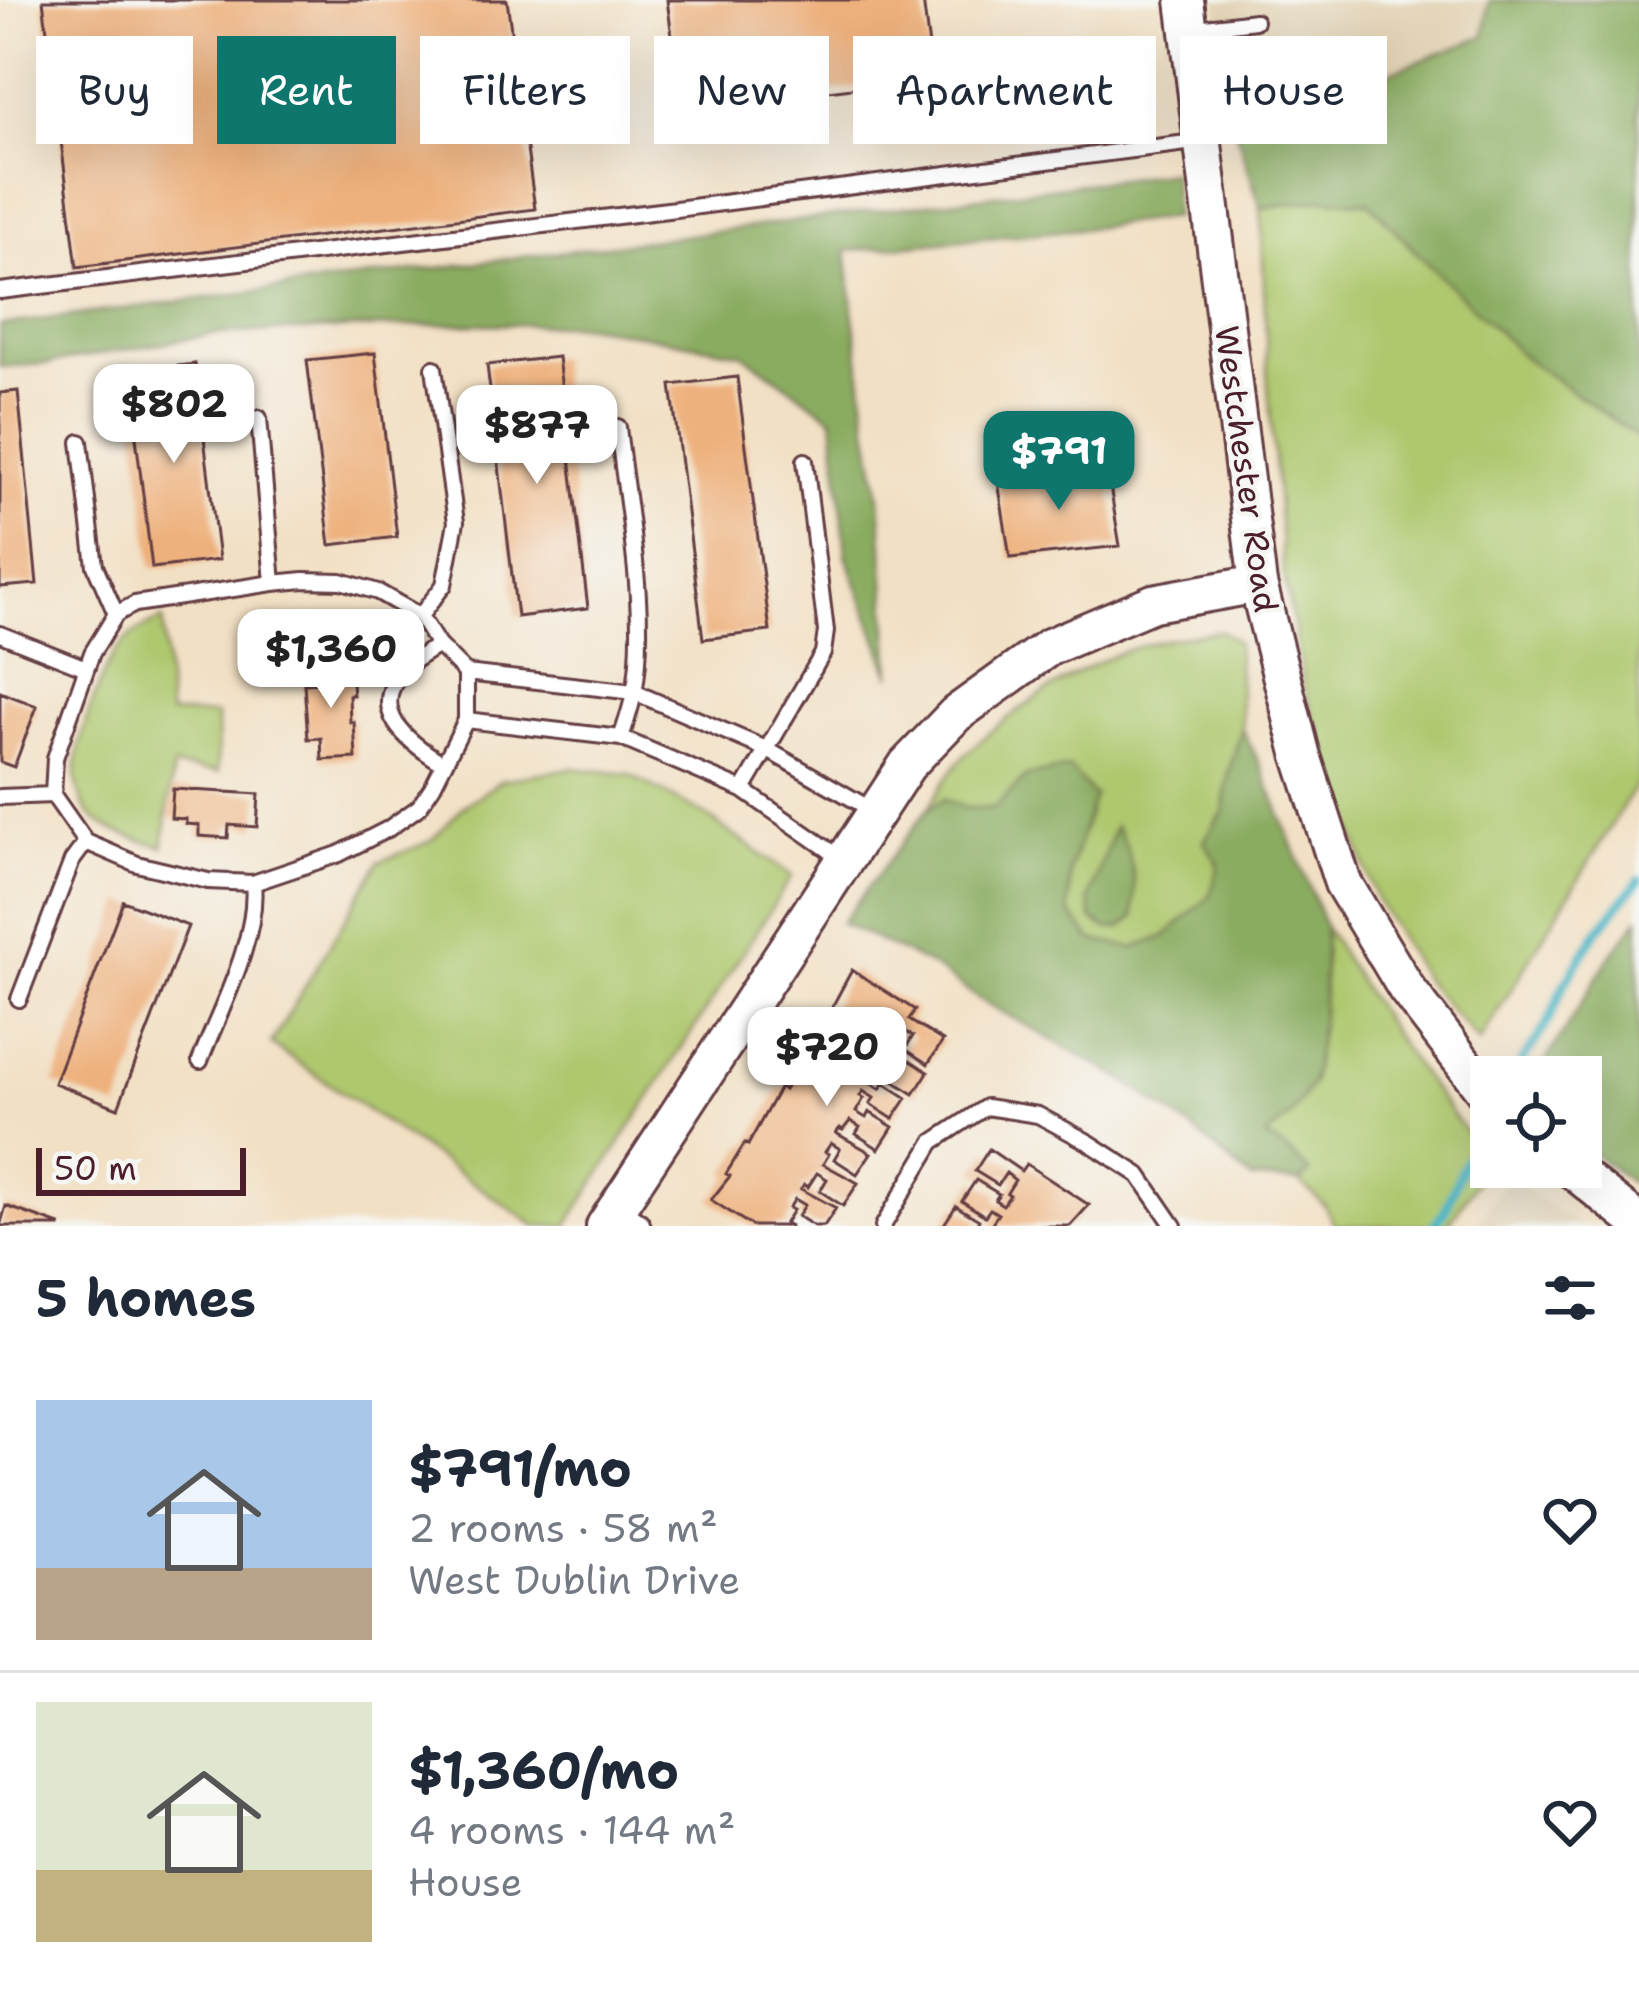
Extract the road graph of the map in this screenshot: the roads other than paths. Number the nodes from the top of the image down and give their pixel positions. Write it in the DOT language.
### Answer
graph roads {
  1 [pos="1187,14"];
  2 [pos="1255,21"];
  3 [pos="1180,143"];
  4 [pos="1203,144"];
  5 [pos="0,291"];
  6 [pos="434,368"];
  7 [pos="260,418"];
  8 [pos="618,428"];
  9 [pos="80,442"];
  10 [pos="805,461"];
  11 [pos="273,583"];
  12 [pos="1258,584"];
  13 [pos="116,614"];
  14 [pos="420,616"];
  15 [pos="0,634"];
  16 [pos="438,645"];
  17 [pos="86,668"];
  18 [pos="466,674"];
  19 [pos="634,692"];
  20 [pos="466,720"];
  21 [pos="621,738"];
  22 [pos="766,749"];
  23 [pos="444,764"];
  24 [pos="743,790"];
  25 [pos="53,795"];
  26 [pos="0,797"];
  27 [pos="876,812"];
  28 [pos="86,842"];
  29 [pos="844,860"];
  30 [pos="253,883"];
  31 [pos="19,1000"];
  32 [pos="200,1061"];
  33 [pos="1470,1073"];
  34 [pos="1595,1188"];
  35 [pos="619,1222"];
  36 [pos="1639,1223"];
  37 [pos="883,1226"];
  38 [pos="1174,1226"];
  1 -- 2 [label="lane"];
  3 -- 5 [label="lane"];
  4 -- 12 [label="street, Westchester Road"];
  6 -- 14 [label="lane"];
  7 -- 11 [label="lane"];
  8 -- 19 [label="lane"];
  9 -- 13 [label="lane"];
  10 -- 22 [label="lane"];
  11 -- 13 [label="lane"];
  11 -- 14 [label="lane"];
  12 -- 27 [label="street"];
  12 -- 33 [label="street, Westchester Road"];
  13 -- 17 [label="lane"];
  14 -- 16 [label="lane"];
  15 -- 17 [label="lane"];
  16 -- 18 [label="lane"];
  16 -- 23 [label="lane"];
  17 -- 25 [label="lane"];
  18 -- 19 [label="lane"];
  18 -- 20 [label="lane"];
  19 -- 21 [label="lane"];
  19 -- 22 [label="lane"];
  20 -- 21 [label="lane"];
  20 -- 23 [label="lane"];
  21 -- 24 [label="lane"];
  22 -- 24 [label="lane"];
  22 -- 27 [label="lane"];
  23 -- 30 [label="lane"];
  24 -- 29 [label="lane"];
  25 -- 26 [label="lane"];
  25 -- 28 [label="lane"];
  27 -- 29 [label="street"];
  28 -- 30 [label="lane"];
  28 -- 31 [label="lane"];
  29 -- 35 [label="street"];
  30 -- 32 [label="lane"];
  34 -- 36 [label="street"];
  37 -- 38 [label="lane"];
}
